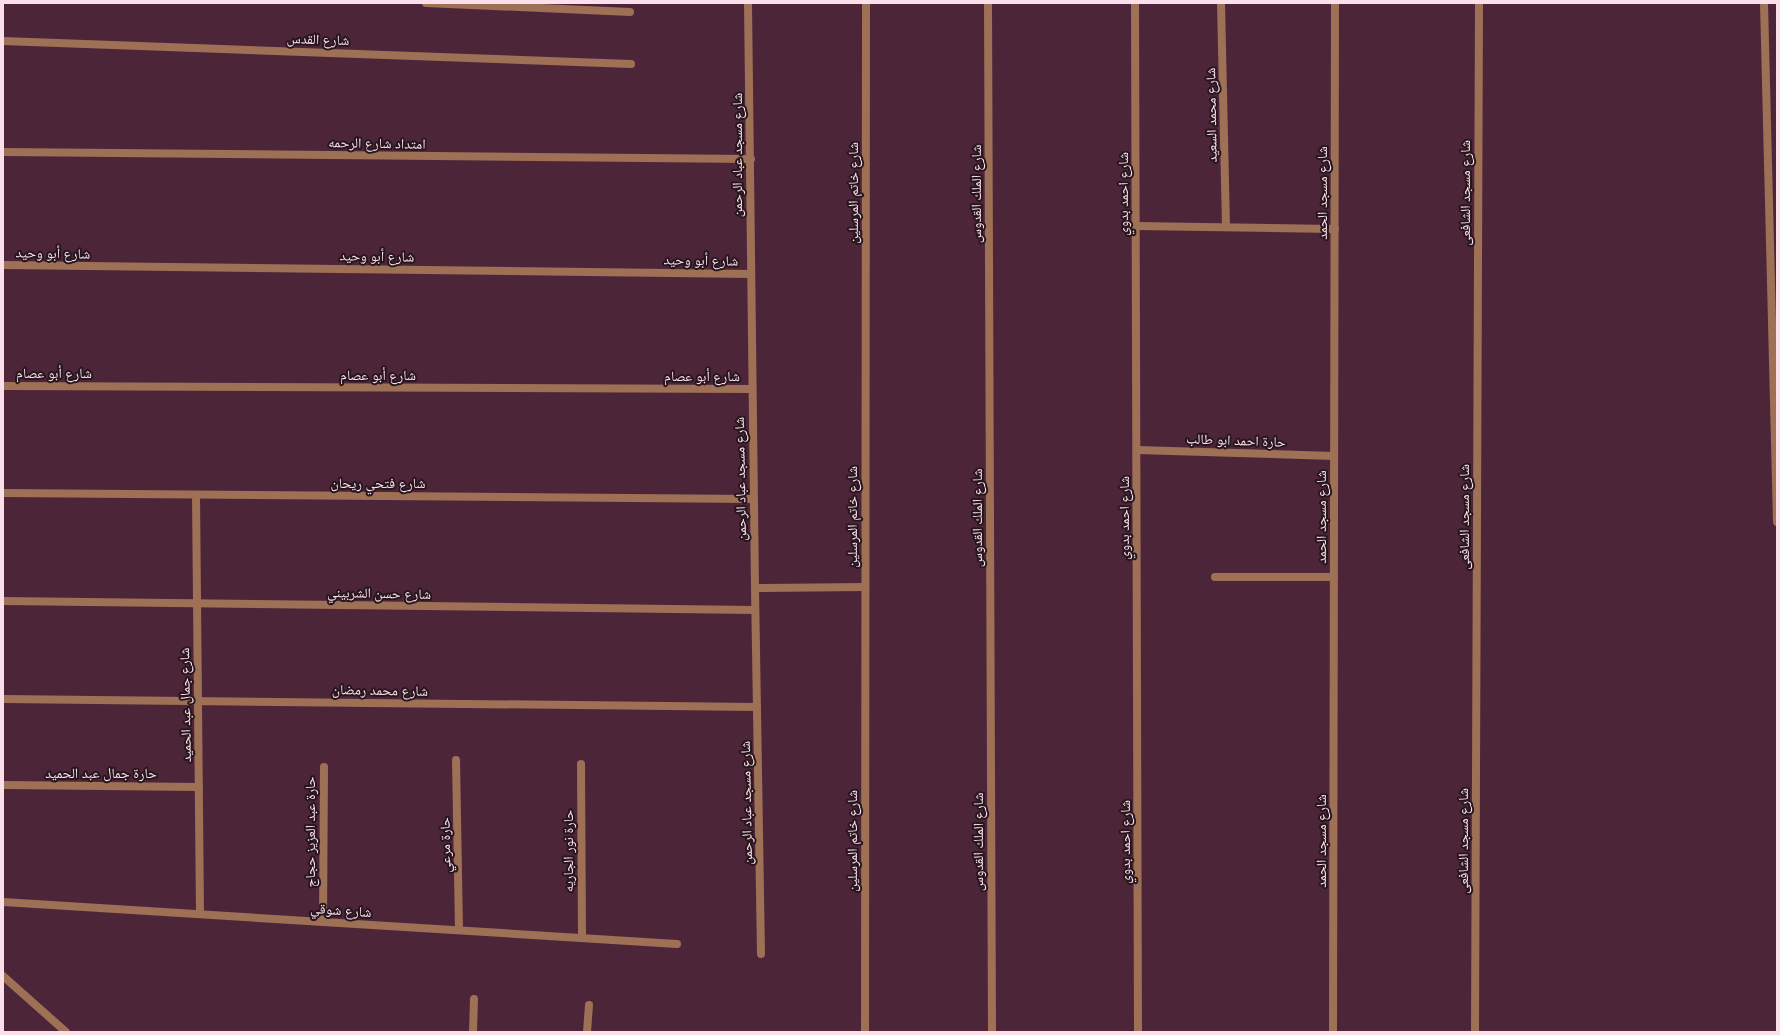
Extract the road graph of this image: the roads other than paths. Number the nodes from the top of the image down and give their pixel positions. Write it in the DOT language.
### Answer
graph roads {
  1 [pos="428,3"];
  2 [pos="748,3"];
  3 [pos="866,3"];
  4 [pos="988,3"];
  5 [pos="1135,3"];
  6 [pos="1221,3"];
  7 [pos="1335,3"];
  8 [pos="1479,3"];
  9 [pos="1764,3"];
  10 [pos="630,12"];
  11 [pos="3,41"];
  12 [pos="631,64"];
  13 [pos="3,152"];
  14 [pos="751,159"];
  15 [pos="1136,226"];
  16 [pos="1226,227"];
  17 [pos="1335,228"];
  18 [pos="3,265"];
  19 [pos="750,274"];
  20 [pos="3,386"];
  21 [pos="752,389"];
  22 [pos="1137,450"];
  23 [pos="1334,456"];
  24 [pos="3,493"];
  25 [pos="196,495"];
  26 [pos="753,499"];
  27 [pos="1777,522"];
  28 [pos="1215,577"];
  29 [pos="1334,577"];
  30 [pos="865,587"];
  31 [pos="755,588"];
  32 [pos="3,601"];
  33 [pos="197,604"];
  34 [pos="755,610"];
  35 [pos="3,699"];
  36 [pos="198,701"];
  37 [pos="757,707"];
  38 [pos="456,760"];
  39 [pos="581,764"];
  40 [pos="324,767"];
  41 [pos="3,785"];
  42 [pos="198,787"];
  43 [pos="3,902"];
  44 [pos="200,914"];
  45 [pos="323,922"];
  46 [pos="459,930"];
  47 [pos="582,938"];
  48 [pos="677,944"];
  49 [pos="761,954"];
  50 [pos="3,976"];
  51 [pos="474,999"];
  52 [pos="589,1006"];
  53 [pos="66,1032"];
  54 [pos="473,1032"];
  55 [pos="587,1032"];
  56 [pos="865,1032"];
  57 [pos="992,1032"];
  58 [pos="1138,1032"];
  59 [pos="1333,1032"];
  60 [pos="1475,1032"];
  1 -- 10 [label="street"];
  2 -- 14 [label="street, شارع مسجد عباد الرحمن"];
  3 -- 30 [label="street, شارع خاتم المرسلين"];
  4 -- 57 [label="street, شارع الملك القدوس"];
  5 -- 15 [label="street, شارع احمد بدوي"];
  6 -- 16 [label="street, شارع محمد السعيد"];
  7 -- 17 [label="street, شارع مسجد الحمد"];
  8 -- 60 [label="street, شارع مسجد الشافعى"];
  9 -- 27 [label="street"];
  11 -- 12 [label="street, شارع القدس"];
  13 -- 14 [label="street, امتداد شارع الرحمه"];
  14 -- 19 [label="street, شارع مسجد عباد الرحمن"];
  15 -- 16 [label="street"];
  15 -- 22 [label="street, شارع احمد بدوي"];
  16 -- 17 [label="street"];
  17 -- 23 [label="street, شارع مسجد الحمد"];
  18 -- 19 [label="street, شارع أبو وحيد"];
  19 -- 21 [label="street, شارع مسجد عباد الرحمن"];
  20 -- 21 [label="street, شارع أبو عصام"];
  21 -- 26 [label="street, شارع مسجد عباد الرحمن"];
  22 -- 23 [label="street, حارة احمد ابو طالب"];
  22 -- 58 [label="street, شارع احمد بدوي"];
  23 -- 29 [label="street, شارع مسجد الحمد"];
  24 -- 25 [label="street, شارع فتحي ريحان"];
  25 -- 26 [label="street, شارع فتحي ريحان"];
  25 -- 33 [label="street, شارع جمال عبد الحميد"];
  26 -- 31 [label="street, شارع مسجد عباد الرحمن"];
  28 -- 29 [label="street"];
  29 -- 59 [label="street, شارع مسجد الحمد"];
  30 -- 31 [label="street"];
  30 -- 56 [label="street, شارع خاتم المرسلين"];
  31 -- 34 [label="street, شارع مسجد عباد الرحمن"];
  32 -- 33 [label="street, شارع حسن الشربيني"];
  33 -- 34 [label="street, شارع حسن الشربيني"];
  33 -- 36 [label="street, شارع جمال عبد الحميد"];
  34 -- 37 [label="street, شارع مسجد عباد الرحمن"];
  35 -- 36 [label="street, شارع محمد رمضان"];
  36 -- 37 [label="street, شارع محمد رمضان"];
  36 -- 42 [label="street, شارع جمال عبد الحميد"];
  37 -- 49 [label="street, شارع مسجد عباد الرحمن"];
  38 -- 46 [label="street, حارة مرعي"];
  39 -- 47 [label="street, حارة نور الجاريه"];
  40 -- 45 [label="street, حارة عبد العزيز حجاج"];
  41 -- 42 [label="street, حارة جمال عبد الحميد"];
  42 -- 44 [label="street, شارع جمال عبد الحميد"];
  43 -- 44 [label="street, شارع شوقي"];
  44 -- 45 [label="street, شارع شوقي"];
  45 -- 46 [label="street, شارع شوقي"];
  46 -- 47 [label="street, شارع شوقي"];
  47 -- 48 [label="street, شارع شوقي"];
  50 -- 53 [label="street"];
  51 -- 54 [label="street"];
  52 -- 55 [label="street"];
}
